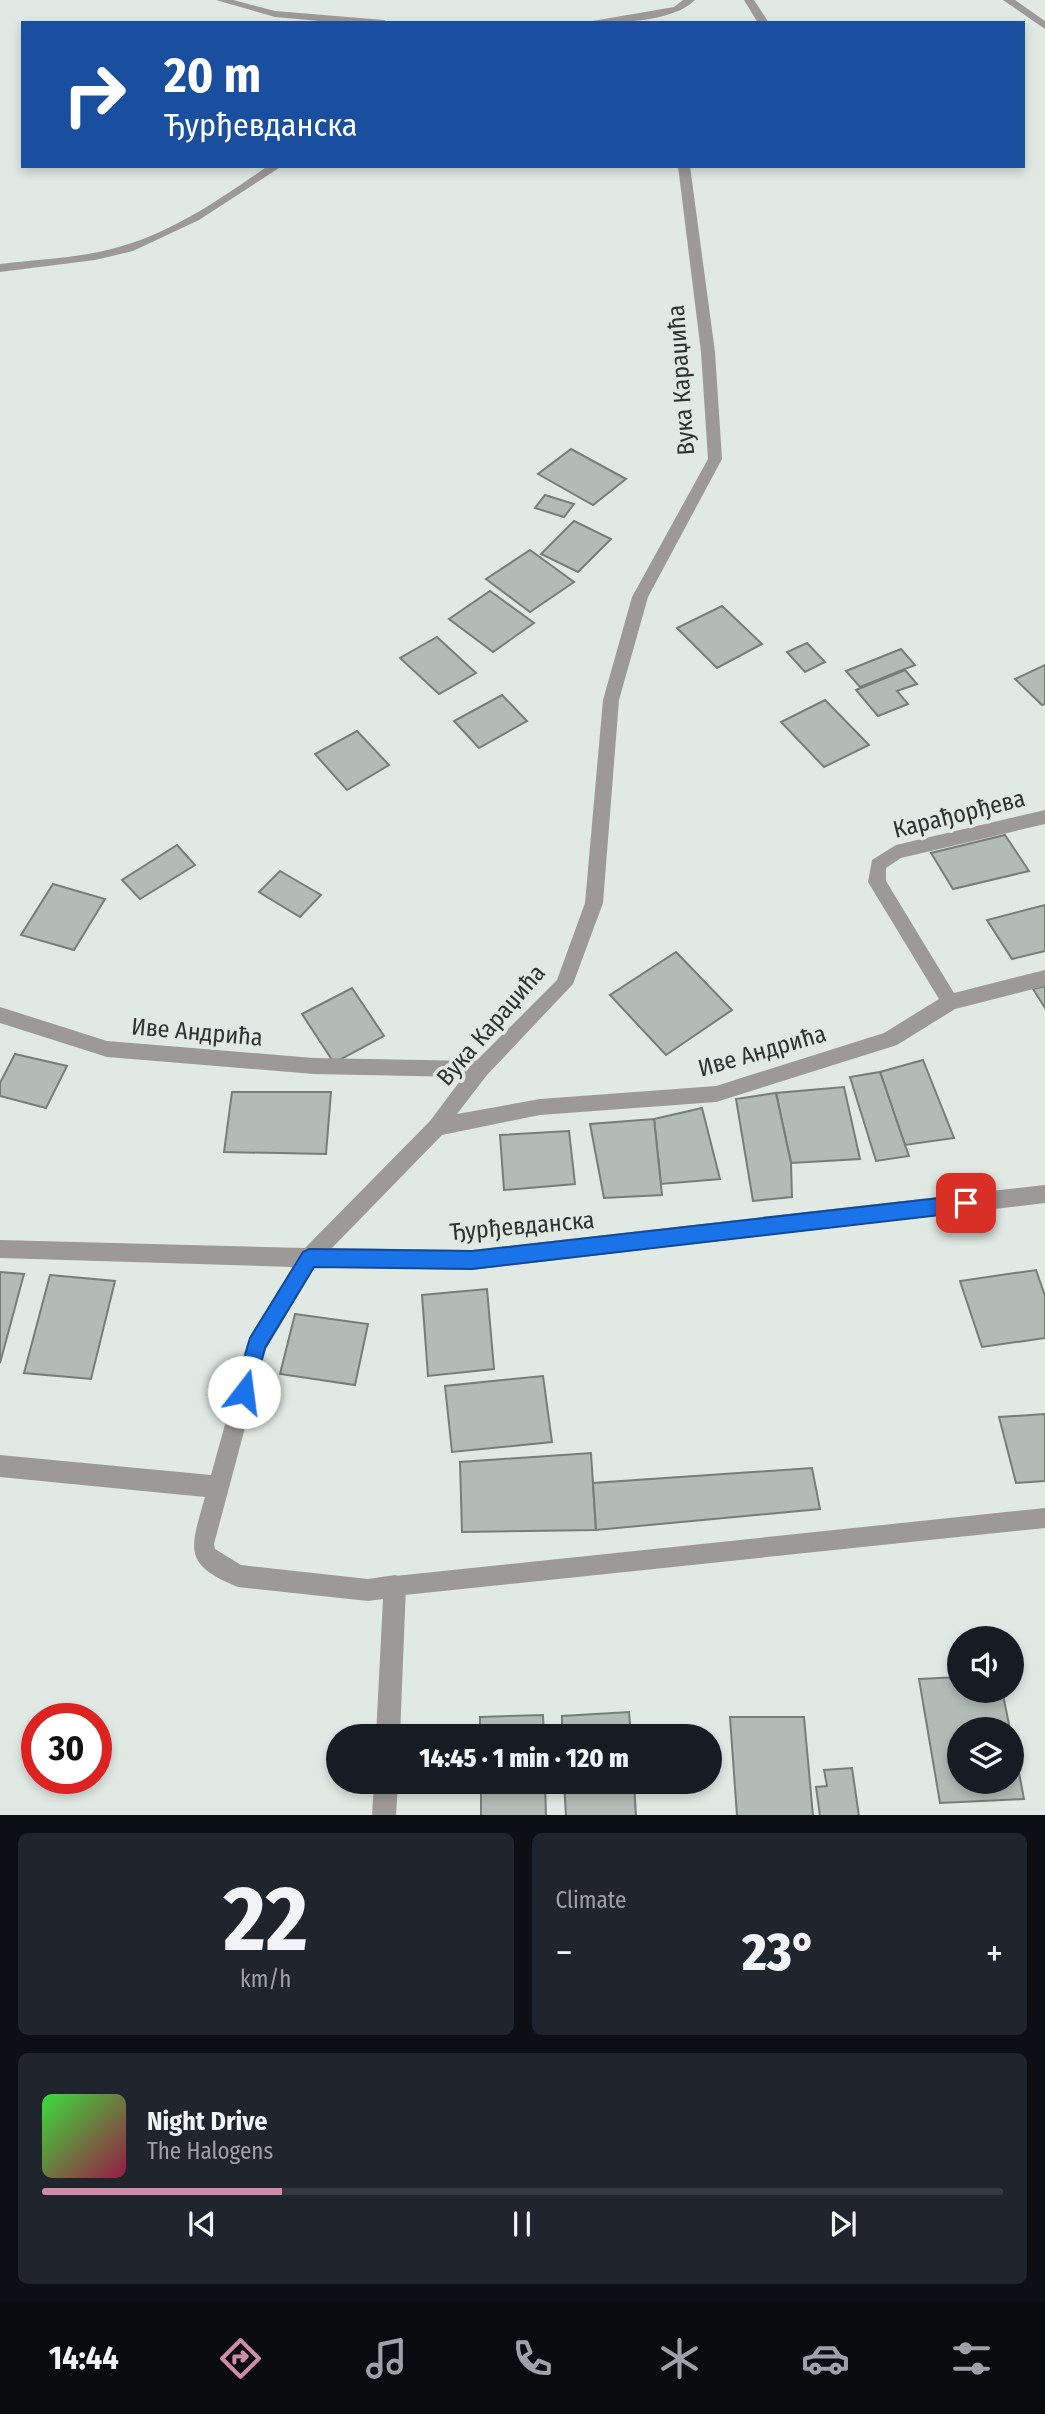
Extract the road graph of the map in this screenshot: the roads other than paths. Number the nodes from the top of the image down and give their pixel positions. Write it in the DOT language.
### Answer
graph roads {
  1 [pos="221,0"];
  2 [pos="690,0"];
  3 [pos="749,0"];
  4 [pos="1008,0"];
  5 [pos="677,10"];
  6 [pos="336,21"];
  7 [pos="600,21"];
  8 [pos="674,21"];
  9 [pos="764,21"];
  10 [pos="1045,26"];
  11 [pos="273,168"];
  12 [pos="684,168"];
  13 [pos="0,268"];
  14 [pos="1045,817"];
  15 [pos="1045,978"];
  16 [pos="950,1002"];
  17 [pos="0,1015"];
  18 [pos="480,1069"];
  19 [pos="437,1127"];
  20 [pos="1045,1194"];
  21 [pos="0,1249"];
  22 [pos="309,1258"];
  23 [pos="0,1466"];
  24 [pos="218,1488"];
  25 [pos="1045,1518"];
  26 [pos="395,1586"];
  27 [pos="389,1724"];
  28 [pos="385,1794"];
  29 [pos="384,1815"];
  1 -- 6 [label="street"];
  2 -- 5 [label="street"];
  3 -- 9 [label="street"];
  4 -- 10 [label="street"];
  5 -- 7 [label="street"];
  5 -- 8 [label="street"];
  11 -- 13 [label="street"];
  12 -- 18 [label="street, Вука Караџића"];
  14 -- 16 [label="street, Карађорђева"];
  15 -- 16 [label="street, Иве Андрића"];
  16 -- 19 [label="street, Иве Андрића"];
  17 -- 18 [label="street, Иве Андрића"];
  18 -- 19 [label="street, Вука Караџића"];
  19 -- 22 [label="street, Вука Караџића"];
  20 -- 22 [label="street, Ђурђевданска"];
  21 -- 22 [label="street, Ђурђевданска"];
  22 -- 24 [label="street, Вука Караџића"];
  23 -- 24 [label="street"];
  24 -- 26 [label="street, Вука Караџића"];
  25 -- 26 [label="lane"];
  26 -- 27 [label="street"];
  28 -- 29 [label="street"];
}
